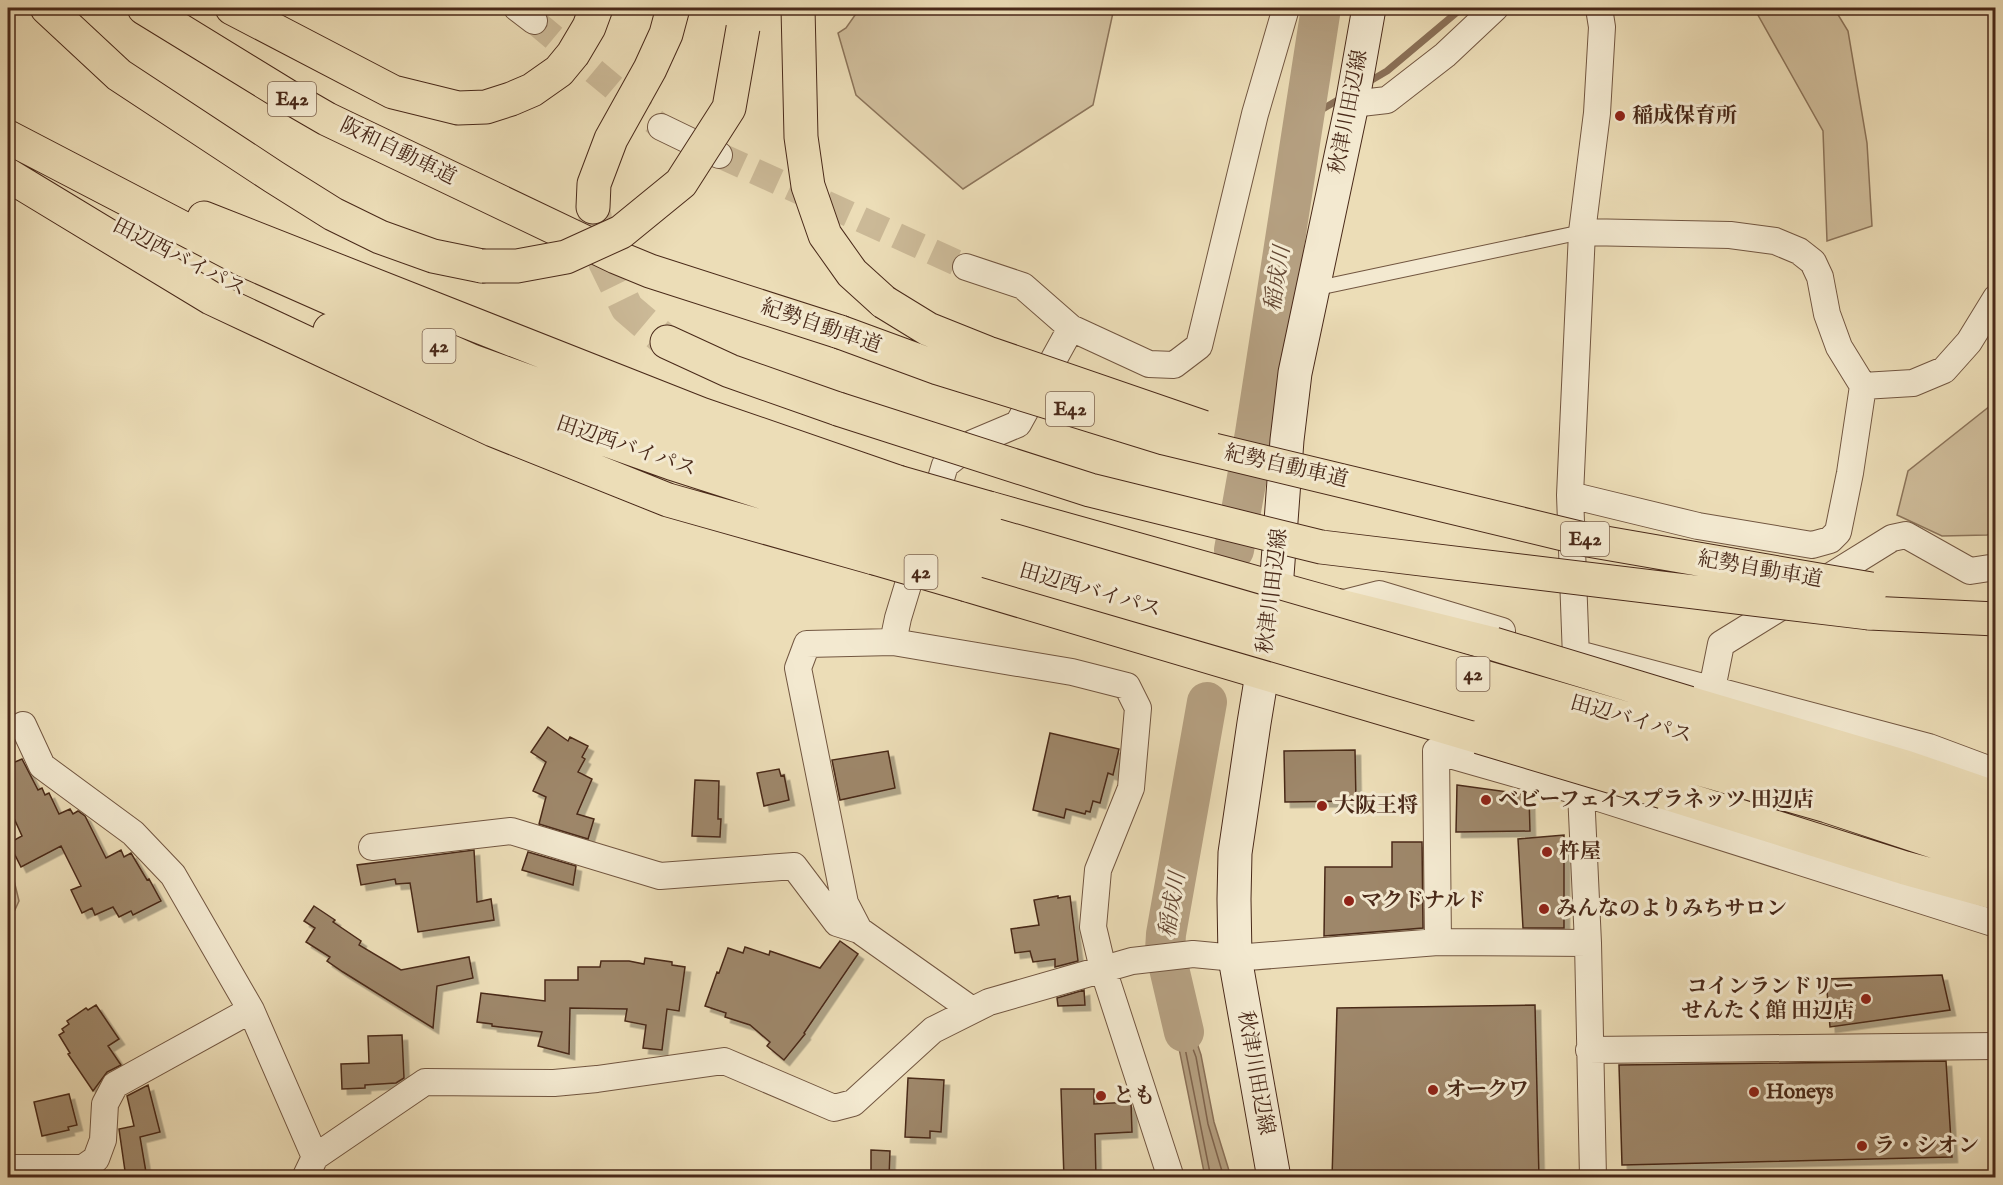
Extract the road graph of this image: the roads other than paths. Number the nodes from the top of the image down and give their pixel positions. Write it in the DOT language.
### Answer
graph roads {
  1 [pos="47,8"];
  2 [pos="144,8"];
  3 [pos="232,8"];
  4 [pos="596,8"];
  5 [pos="673,8"];
  6 [pos="798,8"];
  7 [pos="1286,8"];
  8 [pos="1368,8"];
  9 [pos="1495,8"];
  10 [pos="1599,8"];
  11 [pos="742,18"];
  12 [pos="1352,104"];
  13 [pos="661,126"];
  14 [pos="12,151"];
  15 [pos="719,156"];
  16 [pos="8,175"];
  17 [pos="593,207"];
  18 [pos="1582,232"];
  19 [pos="597,248"];
  20 [pos="966,267"];
  21 [pos="1313,289"];
  22 [pos="1995,298"];
  23 [pos="1071,328"];
  24 [pos="667,342"];
  25 [pos="1863,386"];
  26 [pos="1303,471"];
  27 [pos="1570,495"];
  28 [pos="887,519"];
  29 [pos="1995,567"];
  30 [pos="1870,601"];
  31 [pos="1336,605"];
  32 [pos="1995,606"];
  33 [pos="1995,619"];
  34 [pos="1270,631"];
  35 [pos="893,642"];
  36 [pos="1576,653"];
  37 [pos="1701,696"];
  38 [pos="23,725"];
  39 [pos="1676,747"];
  40 [pos="1995,772"];
  41 [pos="1580,792"];
  42 [pos="1995,798"];
  43 [pos="1995,829"];
  44 [pos="372,847"];
  45 [pos="1995,862"];
  46 [pos="1995,893"];
  47 [pos="1995,924"];
  48 [pos="859,930"];
  49 [pos="1438,942"];
  50 [pos="1588,943"];
  51 [pos="1235,958"];
  52 [pos="1103,969"];
  53 [pos="251,1010"];
  54 [pos="972,1010"];
  55 [pos="1995,1046"];
  56 [pos="1589,1050"];
  57 [pos="310,1167"];
  58 [pos="10,1171"];
  59 [pos="1171,1178"];
  60 [pos="1274,1178"];
  61 [pos="1593,1178"];
  1 -- 11 [label="highway, bridge"];
  2 -- 19 [label="highway, 阪和自動車道 / E42"];
  3 -- 4 [label="highway"];
  5 -- 17 [label="highway"];
  6 -- 26 [label="highway, bridge"];
  7 -- 23 [label="street"];
  8 -- 12 [label="main road, 秋津川田辺線"];
  9 -- 12 [label="street"];
  10 -- 18 [label="street"];
  12 -- 21 [label="main road, 秋津川田辺線"];
  13 -- 15 [label="street"];
  14 -- 28 [label="highway, 42"];
  14 -- 28 [label="highway, 田辺西バイパス / 42"];
  16 -- 28 [label="highway, 42"];
  18 -- 21 [label="lane"];
  18 -- 25 [label="street"];
  18 -- 27 [label="street"];
  19 -- 26 [label="highway, 紀勢自動車道 / E42, bridge"];
  20 -- 23 [label="street"];
  21 -- 34 [label="main road, 秋津川田辺線"];
  22 -- 25 [label="street"];
  23 -- 35 [label="street"];
  24 -- 30 [label="highway, bridge"];
  25 -- 27 [label="street"];
  26 -- 30 [label="highway, 紀勢自動車道 / E42, bridge"];
  27 -- 36 [label="street"];
  28 -- 34 [label="highway, 田辺西バイパス / 42, bridge"];
  28 -- 34 [label="highway, 42, bridge"];
  28 -- 34 [label="highway, 42, bridge"];
  29 -- 37 [label="street"];
  30 -- 32 [label="highway, 紀勢自動車道 / E42"];
  30 -- 33 [label="highway"];
  31 -- 34 [label="highway, 42"];
  31 -- 36 [label="street"];
  31 -- 37 [label="highway, 42, bridge"];
  34 -- 39 [label="highway, 田辺バイパス / 42, bridge"];
  34 -- 46 [label="highway, 42, bridge"];
  34 -- 51 [label="main road, 秋津川田辺線"];
  35 -- 48 [label="street"];
  35 -- 52 [label="street"];
  36 -- 37 [label="street"];
  36 -- 41 [label="street"];
  37 -- 40 [label="street"];
  37 -- 42 [label="highway, 42"];
  38 -- 53 [label="street"];
  39 -- 43 [label="highway, 田辺バイパス / 42"];
  39 -- 45 [label="highway, 田辺バイパス / 42"];
  41 -- 47 [label="street"];
  41 -- 49 [label="street"];
  41 -- 50 [label="street"];
  44 -- 48 [label="street"];
  48 -- 54 [label="street"];
  49 -- 50 [label="street"];
  49 -- 51 [label="street"];
  50 -- 56 [label="street"];
  51 -- 52 [label="street"];
  51 -- 60 [label="main road, 秋津川田辺線"];
  52 -- 54 [label="street"];
  52 -- 59 [label="street"];
  53 -- 57 [label="street"];
  53 -- 58 [label="street"];
  54 -- 57 [label="street"];
  55 -- 56 [label="street"];
  56 -- 61 [label="street"];
}
